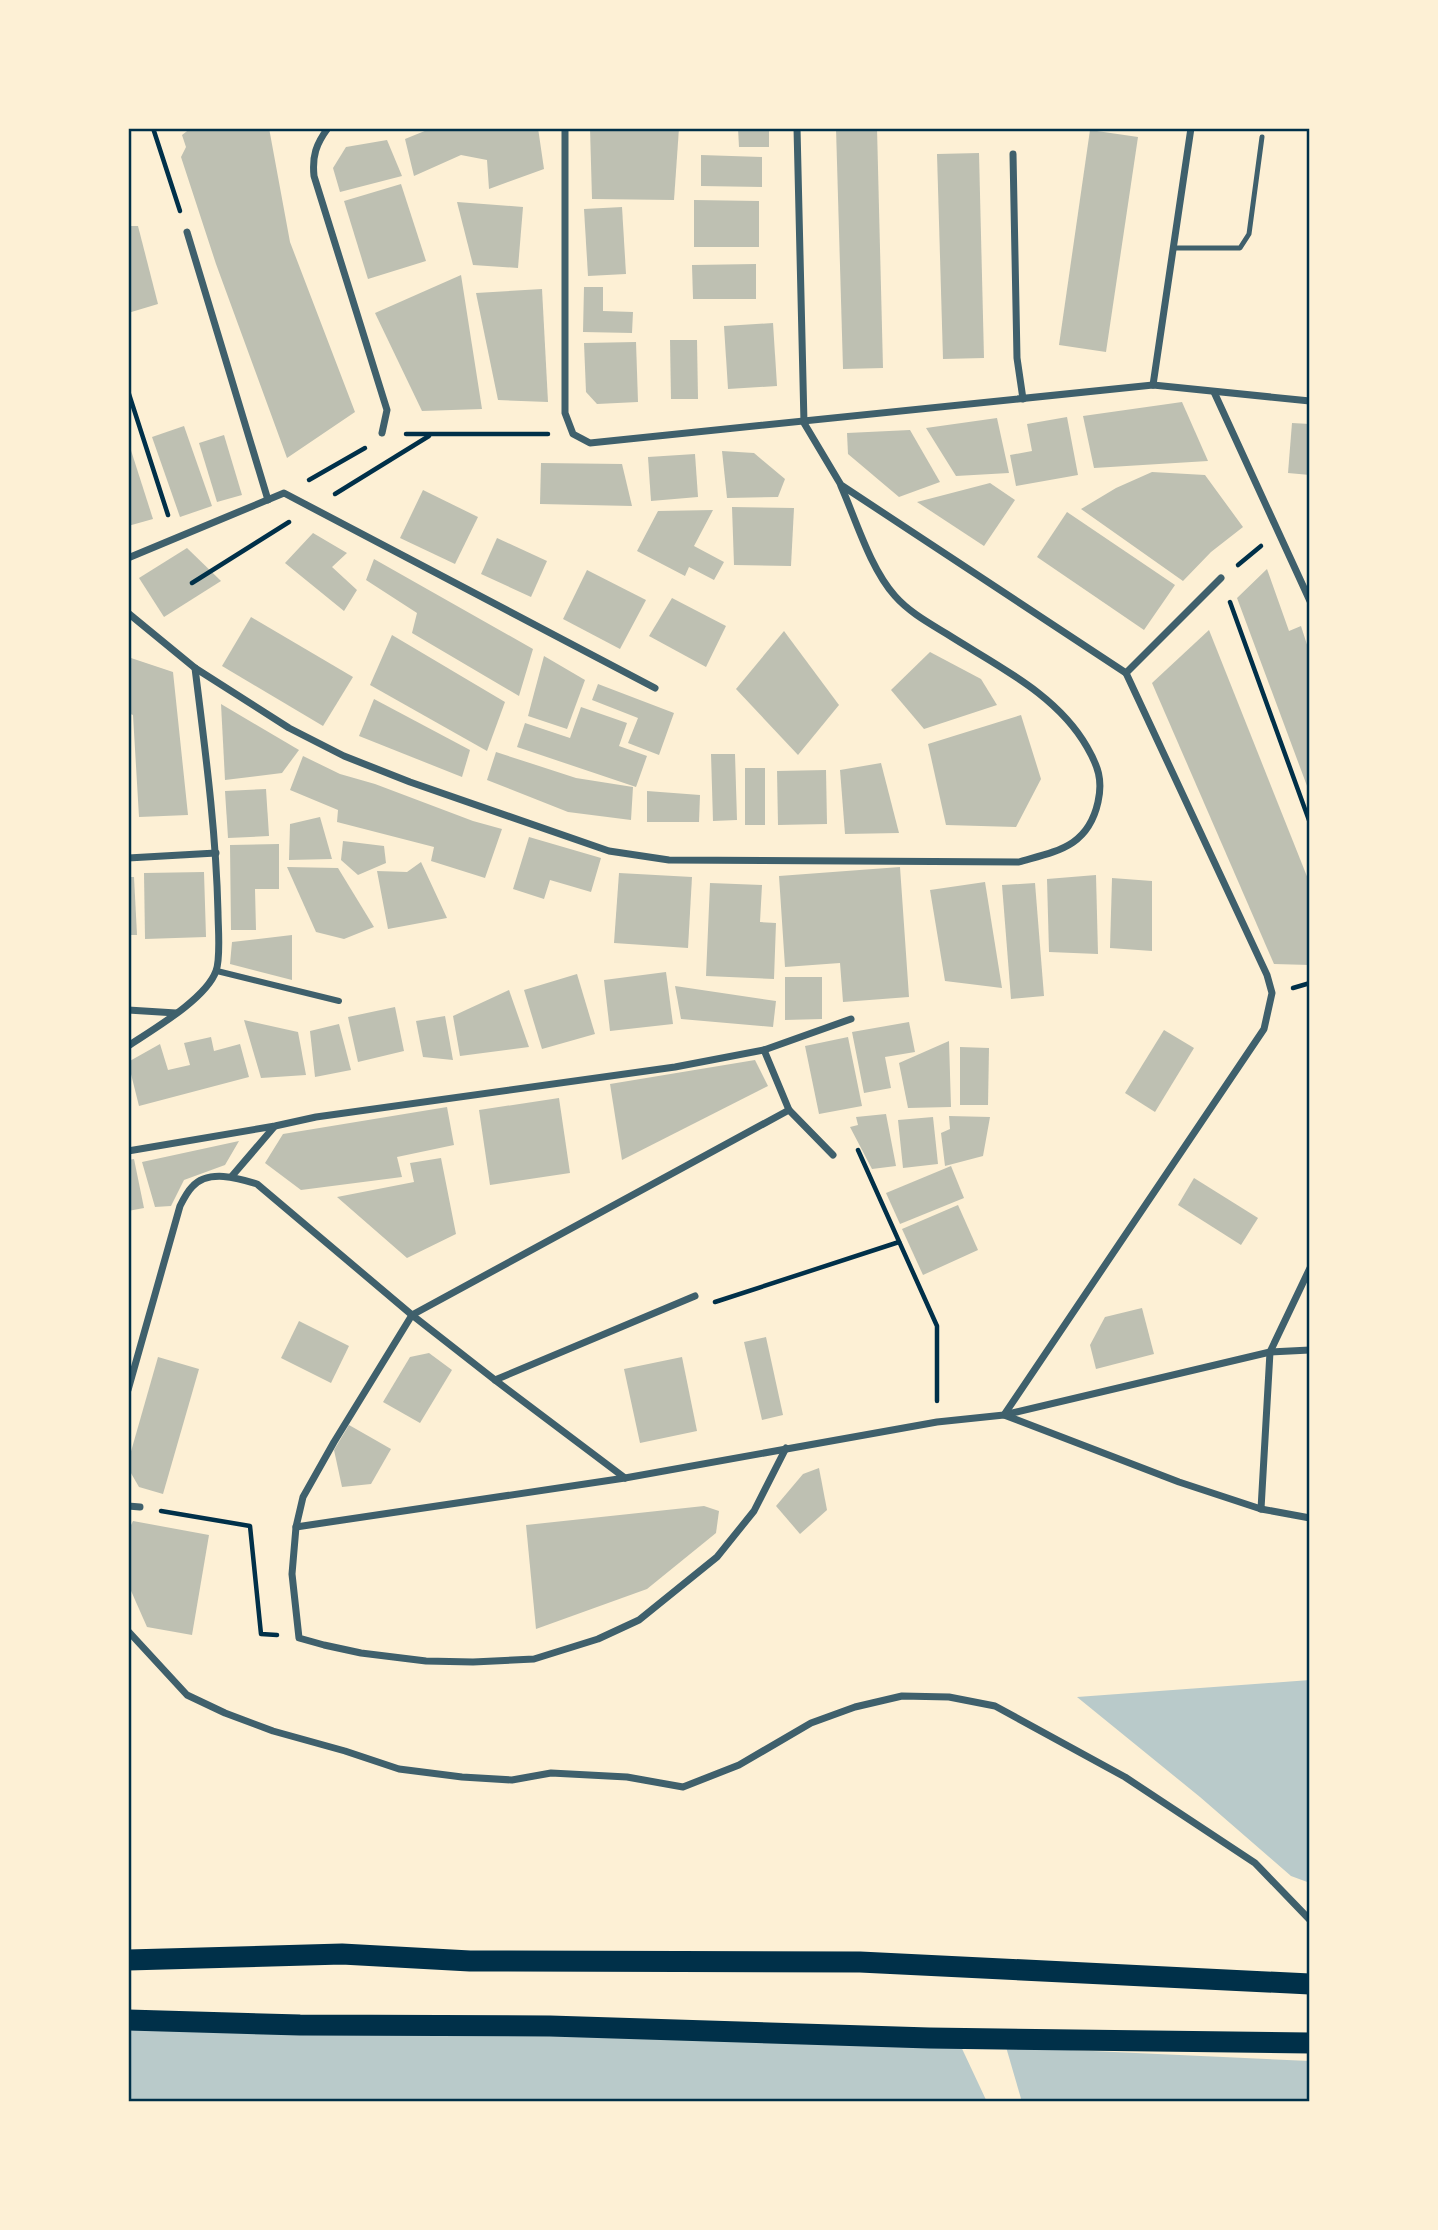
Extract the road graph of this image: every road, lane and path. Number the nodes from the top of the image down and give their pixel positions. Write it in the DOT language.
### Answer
graph roads {
  1 [pos="153,128"];
  2 [pos="328,128"];
  3 [pos="565,128"];
  4 [pos="797,128"];
  5 [pos="1191,128"];
  6 [pos="1262,137"];
  7 [pos="1013,154"];
  8 [pos="187,232"];
  9 [pos="1173,248"];
  10 [pos="1153,385"];
  11 [pos="128,391"];
  12 [pos="1213,391"];
  13 [pos="1023,399"];
  14 [pos="1310,401"];
  15 [pos="804,423"];
  16 [pos="382,433"];
  17 [pos="573,434"];
  18 [pos="841,485"];
  19 [pos="284,493"];
  20 [pos="268,500"];
  21 [pos="1278,533"];
  22 [pos="176,539"];
  23 [pos="128,558"];
  24 [pos="1221,578"];
  25 [pos="1310,601"];
  26 [pos="128,613"];
  27 [pos="195,668"];
  28 [pos="1126,673"];
  29 [pos="655,688"];
  30 [pos="1310,823"];
  31 [pos="216,853"];
  32 [pos="128,858"];
  33 [pos="217,971"];
  34 [pos="338,1001"];
  35 [pos="128,1010"];
  36 [pos="177,1013"];
  37 [pos="851,1019"];
  38 [pos="128,1046"];
  39 [pos="764,1050"];
  40 [pos="789,1110"];
  41 [pos="275,1126"];
  42 [pos="128,1151"];
  43 [pos="833,1155"];
  44 [pos="232,1176"];
  45 [pos="899,1242"];
  46 [pos="1310,1268"];
  47 [pos="695,1296"];
  48 [pos="412,1315"];
  49 [pos="1310,1350"];
  50 [pos="1270,1352"];
  51 [pos="495,1380"];
  52 [pos="128,1390"];
  53 [pos="1004,1415"];
  54 [pos="937,1422"];
  55 [pos="786,1448"];
  56 [pos="625,1478"];
  57 [pos="128,1506"];
  58 [pos="139,1507"];
  59 [pos="1261,1508"];
  60 [pos="1310,1518"];
  61 [pos="296,1527"];
  62 [pos="128,1631"];
  63 [pos="299,1637"];
  64 [pos="1310,1920"];
  65 [pos="128,1960"];
  66 [pos="1310,1984"];
  67 [pos="128,2020"];
  68 [pos="1310,2043"];
  1 -- 8 [label="path"];
  2 -- 16 [label="street"];
  3 -- 17 [label="street"];
  4 -- 15 [label="street"];
  5 -- 9 [label="street"];
  6 -- 9 [label="lane"];
  7 -- 13 [label="street"];
  8 -- 20 [label="street"];
  9 -- 10 [label="street"];
  10 -- 12 [label="street"];
  10 -- 13 [label="street"];
  11 -- 22 [label="path"];
  12 -- 14 [label="street"];
  12 -- 21 [label="street"];
  13 -- 15 [label="street"];
  15 -- 17 [label="street"];
  15 -- 18 [label="street"];
  16 -- 17 [label="path"];
  16 -- 19 [label="path"];
  18 -- 27 [label="street"];
  18 -- 28 [label="street"];
  19 -- 20 [label="street"];
  19 -- 29 [label="street"];
  20 -- 22 [label="street"];
  21 -- 24 [label="path"];
  21 -- 25 [label="street"];
  22 -- 23 [label="street"];
  24 -- 28 [label="street"];
  24 -- 30 [label="path"];
  26 -- 27 [label="street"];
  27 -- 31 [label="street"];
  28 -- 53 [label="street"];
  31 -- 32 [label="street"];
  31 -- 33 [label="street"];
  33 -- 34 [label="street"];
  33 -- 36 [label="street"];
  35 -- 36 [label="street"];
  36 -- 38 [label="street"];
  37 -- 39 [label="street"];
  39 -- 40 [label="street"];
  39 -- 41 [label="street"];
  40 -- 43 [label="street"];
  40 -- 48 [label="street"];
  41 -- 42 [label="street"];
  41 -- 44 [label="street"];
  43 -- 45 [label="path"];
  44 -- 48 [label="street"];
  44 -- 52 [label="street"];
  45 -- 47 [label="path"];
  45 -- 54 [label="path"];
  46 -- 50 [label="street"];
  47 -- 51 [label="street"];
  48 -- 51 [label="street"];
  48 -- 61 [label="street"];
  49 -- 50 [label="street"];
  50 -- 53 [label="street"];
  50 -- 59 [label="street"];
  51 -- 56 [label="street"];
  53 -- 54 [label="street"];
  53 -- 59 [label="street"];
  54 -- 55 [label="street"];
  55 -- 56 [label="street"];
  55 -- 63 [label="street"];
  56 -- 61 [label="street"];
  57 -- 58 [label="street"];
  58 -- 63 [label="path"];
  59 -- 60 [label="street"];
  61 -- 63 [label="street"];
  62 -- 64 [label="street"];
  65 -- 66 [label="highway"];
  67 -- 68 [label="highway"];
}
